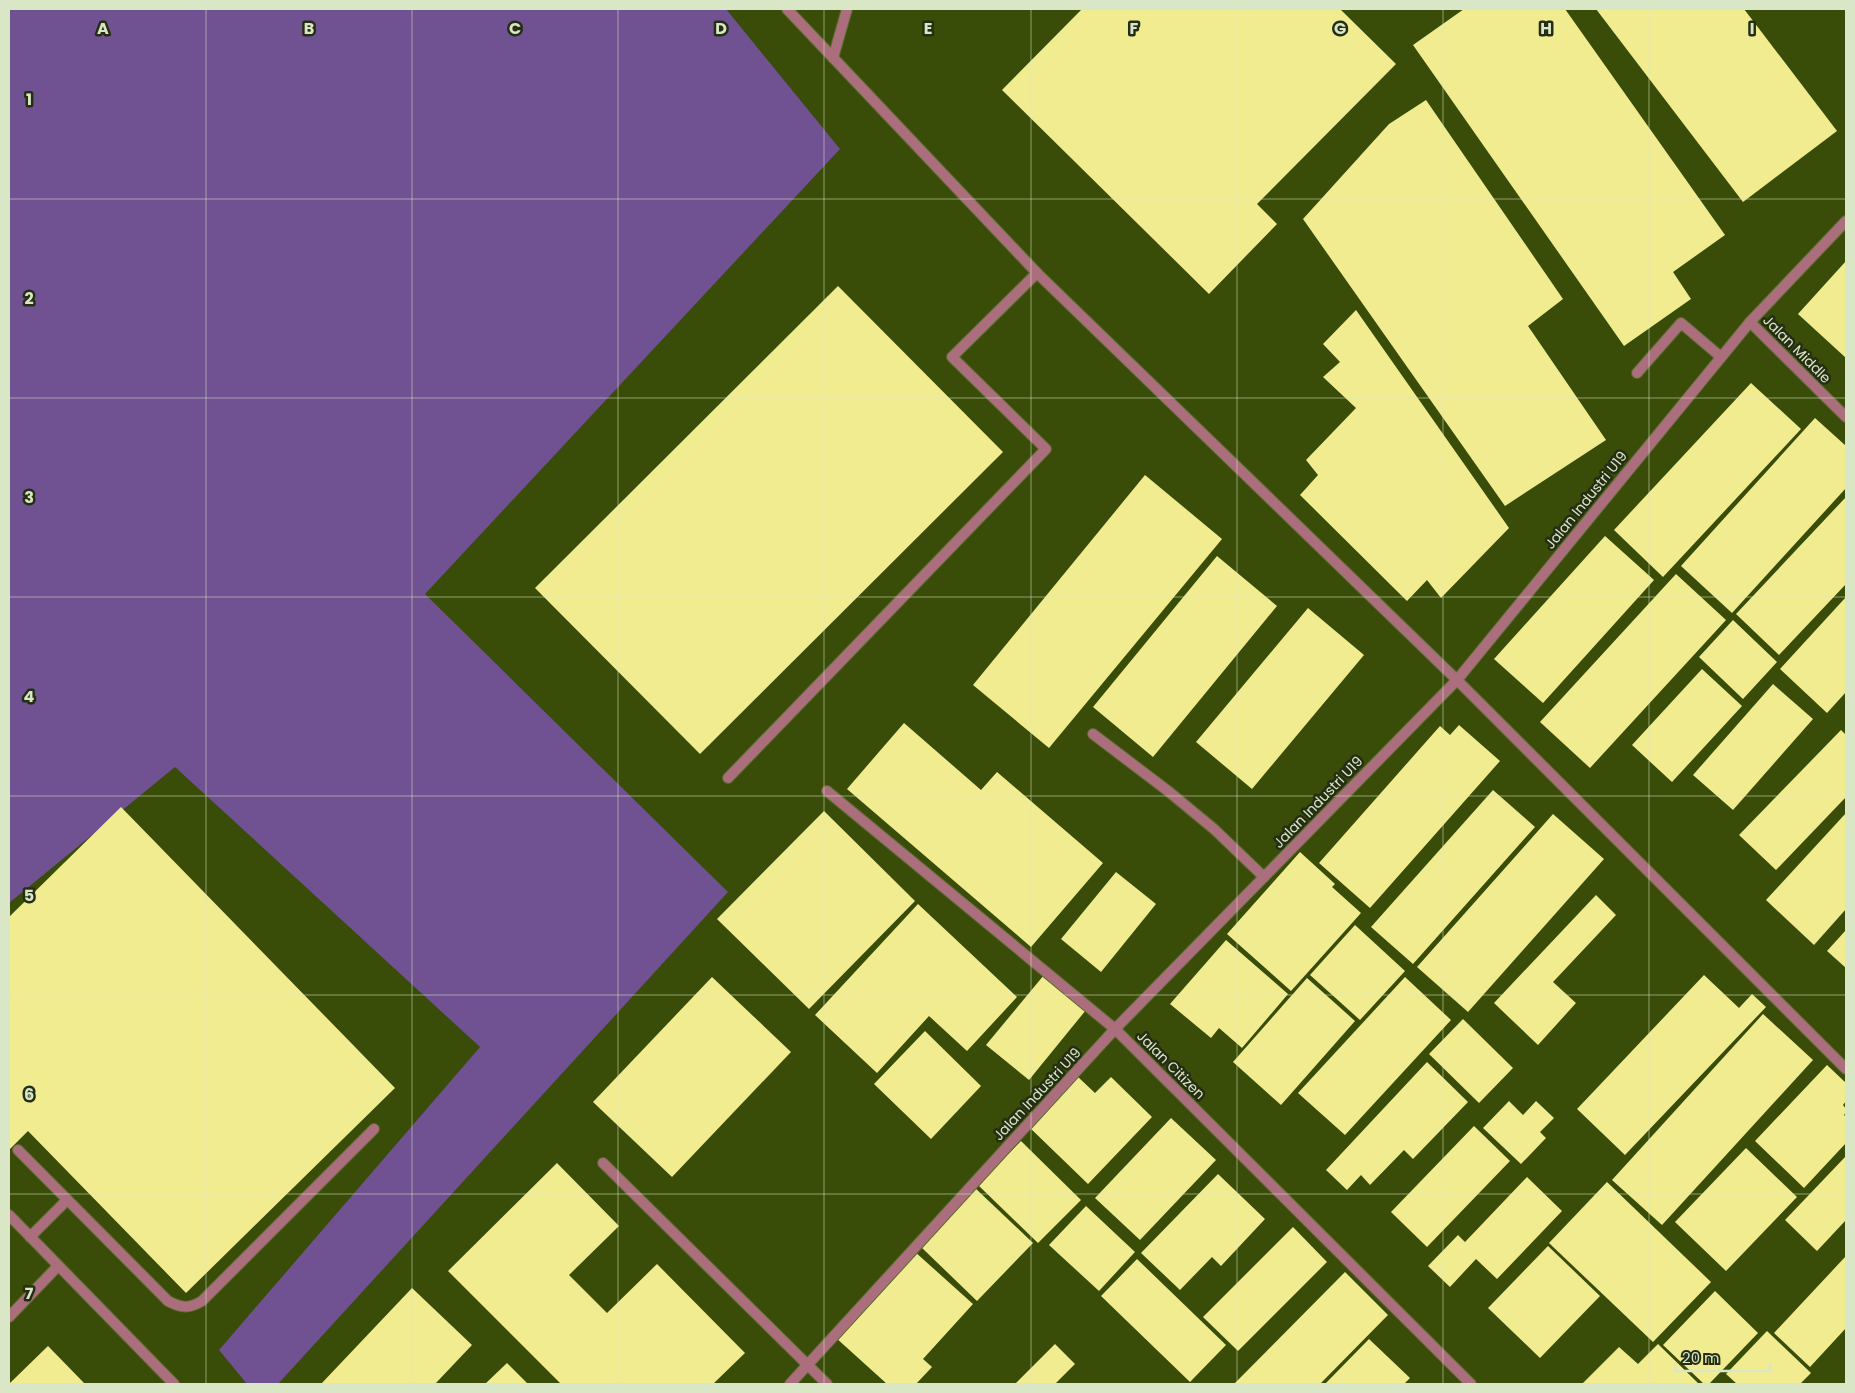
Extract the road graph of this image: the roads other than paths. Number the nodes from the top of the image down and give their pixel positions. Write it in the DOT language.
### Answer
graph roads {
  1 [pos="787,9"];
  2 [pos="847,9"];
  3 [pos="833,58"];
  4 [pos="1846,221"];
  5 [pos="1037,273"];
  6 [pos="1750,322"];
  7 [pos="1721,357"];
  8 [pos="1638,373"];
  9 [pos="1846,417"];
  10 [pos="1457,680"];
  11 [pos="1093,734"];
  12 [pos="728,778"];
  13 [pos="827,791"];
  14 [pos="1264,877"];
  15 [pos="1115,1028"];
  16 [pos="1846,1068"];
  17 [pos="374,1129"];
  18 [pos="18,1150"];
  19 [pos="603,1164"];
  20 [pos="67,1200"];
  21 [pos="9,1215"];
  22 [pos="30,1237"];
  23 [pos="58,1266"];
  24 [pos="9,1317"];
  25 [pos="807,1365"];
  26 [pos="174,1384"];
  27 [pos="790,1384"];
  28 [pos="827,1384"];
  29 [pos="1471,1384"];
  1 -- 3 [label="street"];
  2 -- 3 [label="street"];
  3 -- 5 [label="street"];
  4 -- 6 [label="street, Jalan Industri U19"];
  5 -- 10 [label="street"];
  5 -- 12 [label="street"];
  6 -- 7 [label="street, Jalan Industri U19"];
  6 -- 9 [label="street, Jalan Middle"];
  7 -- 8 [label="street"];
  7 -- 10 [label="street, Jalan Industri U19"];
  10 -- 14 [label="street, Jalan Industri U19"];
  10 -- 16 [label="street"];
  11 -- 14 [label="street"];
  13 -- 15 [label="street, Jalan Citizen"];
  14 -- 15 [label="street, Jalan Industri U19"];
  15 -- 25 [label="street, Jalan Industri U19"];
  15 -- 29 [label="street, Jalan Citizen"];
  17 -- 20 [label="street"];
  18 -- 20 [label="street"];
  19 -- 25 [label="street"];
  20 -- 22 [label="street"];
  21 -- 22 [label="street"];
  22 -- 23 [label="street"];
  23 -- 24 [label="street"];
  23 -- 26 [label="street"];
  25 -- 27 [label="street, Jalan Industri U19"];
  25 -- 28 [label="street"];
}
